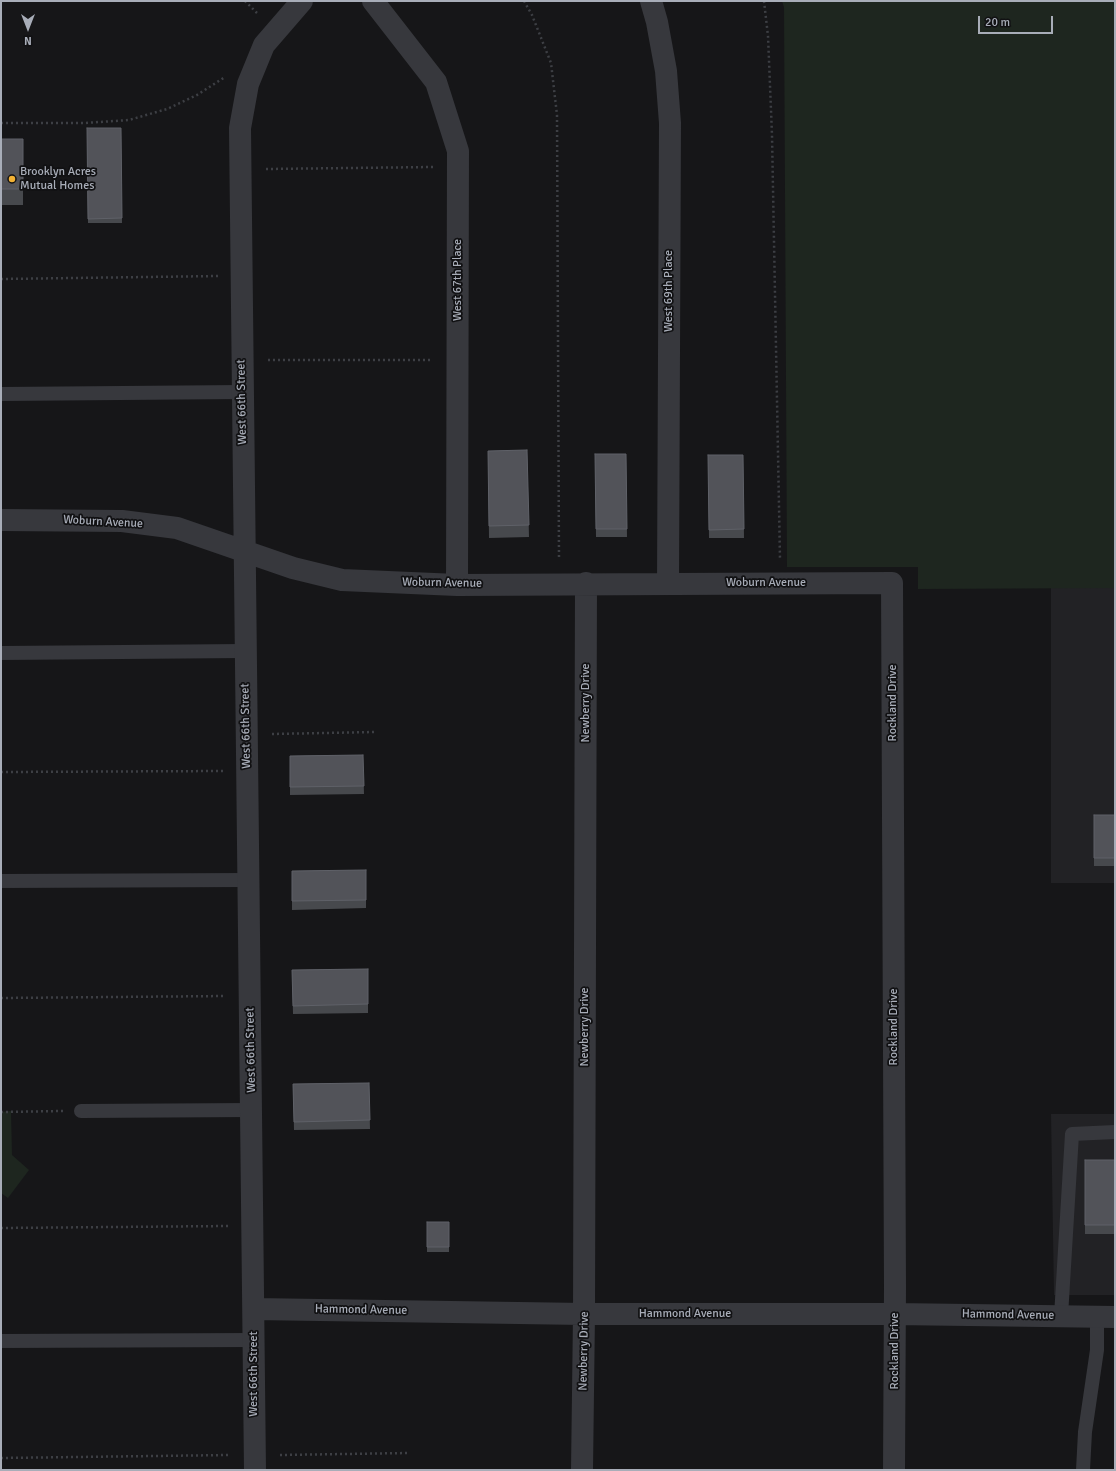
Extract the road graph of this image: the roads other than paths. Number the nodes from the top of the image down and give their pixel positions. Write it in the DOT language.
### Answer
graph roads {
  1 [pos="302,1"];
  2 [pos="373,1"];
  3 [pos="651,1"];
  4 [pos="242,392"];
  5 [pos="1,394"];
  6 [pos="1,520"];
  7 [pos="244,552"];
  8 [pos="586,583"];
  9 [pos="668,583"];
  10 [pos="892,583"];
  11 [pos="458,584"];
  12 [pos="245,651"];
  13 [pos="1,653"];
  14 [pos="248,880"];
  15 [pos="1,881"];
  16 [pos="252,1110"];
  17 [pos="81,1111"];
  18 [pos="1115,1132"];
  19 [pos="254,1309"];
  20 [pos="584,1314"];
  21 [pos="895,1314"];
  22 [pos="1061,1316"];
  23 [pos="1106,1317"];
  24 [pos="254,1340"];
  25 [pos="1,1341"];
  26 [pos="255,1470"];
  27 [pos="582,1470"];
  28 [pos="894,1470"];
  29 [pos="1083,1470"];
  1 -- 4 [label="street, West 66th Street"];
  2 -- 11 [label="street, West 67th Place"];
  3 -- 9 [label="street, West 69th Place"];
  4 -- 5 [label="lane"];
  4 -- 7 [label="street, West 66th Street"];
  6 -- 7 [label="street, Woburn Avenue"];
  7 -- 11 [label="street, Woburn Avenue"];
  7 -- 12 [label="street, West 66th Street"];
  8 -- 9 [label="street, Woburn Avenue"];
  8 -- 11 [label="street, Woburn Avenue"];
  8 -- 20 [label="street, Newberry Drive"];
  9 -- 10 [label="street, Woburn Avenue"];
  10 -- 21 [label="street, Rockland Drive"];
  12 -- 13 [label="lane"];
  12 -- 14 [label="street, West 66th Street"];
  14 -- 15 [label="lane"];
  14 -- 16 [label="street, West 66th Street"];
  16 -- 17 [label="lane"];
  16 -- 19 [label="street, West 66th Street"];
  18 -- 22 [label="lane"];
  19 -- 20 [label="street, Hammond Avenue"];
  19 -- 24 [label="street, West 66th Street"];
  20 -- 21 [label="street, Hammond Avenue"];
  20 -- 27 [label="street, Newberry Drive"];
  21 -- 22 [label="street, Hammond Avenue"];
  21 -- 28 [label="street, Rockland Drive"];
  22 -- 23 [label="street, Hammond Avenue"];
  23 -- 29 [label="lane"];
  24 -- 25 [label="lane"];
  24 -- 26 [label="street, West 66th Street"];
}
